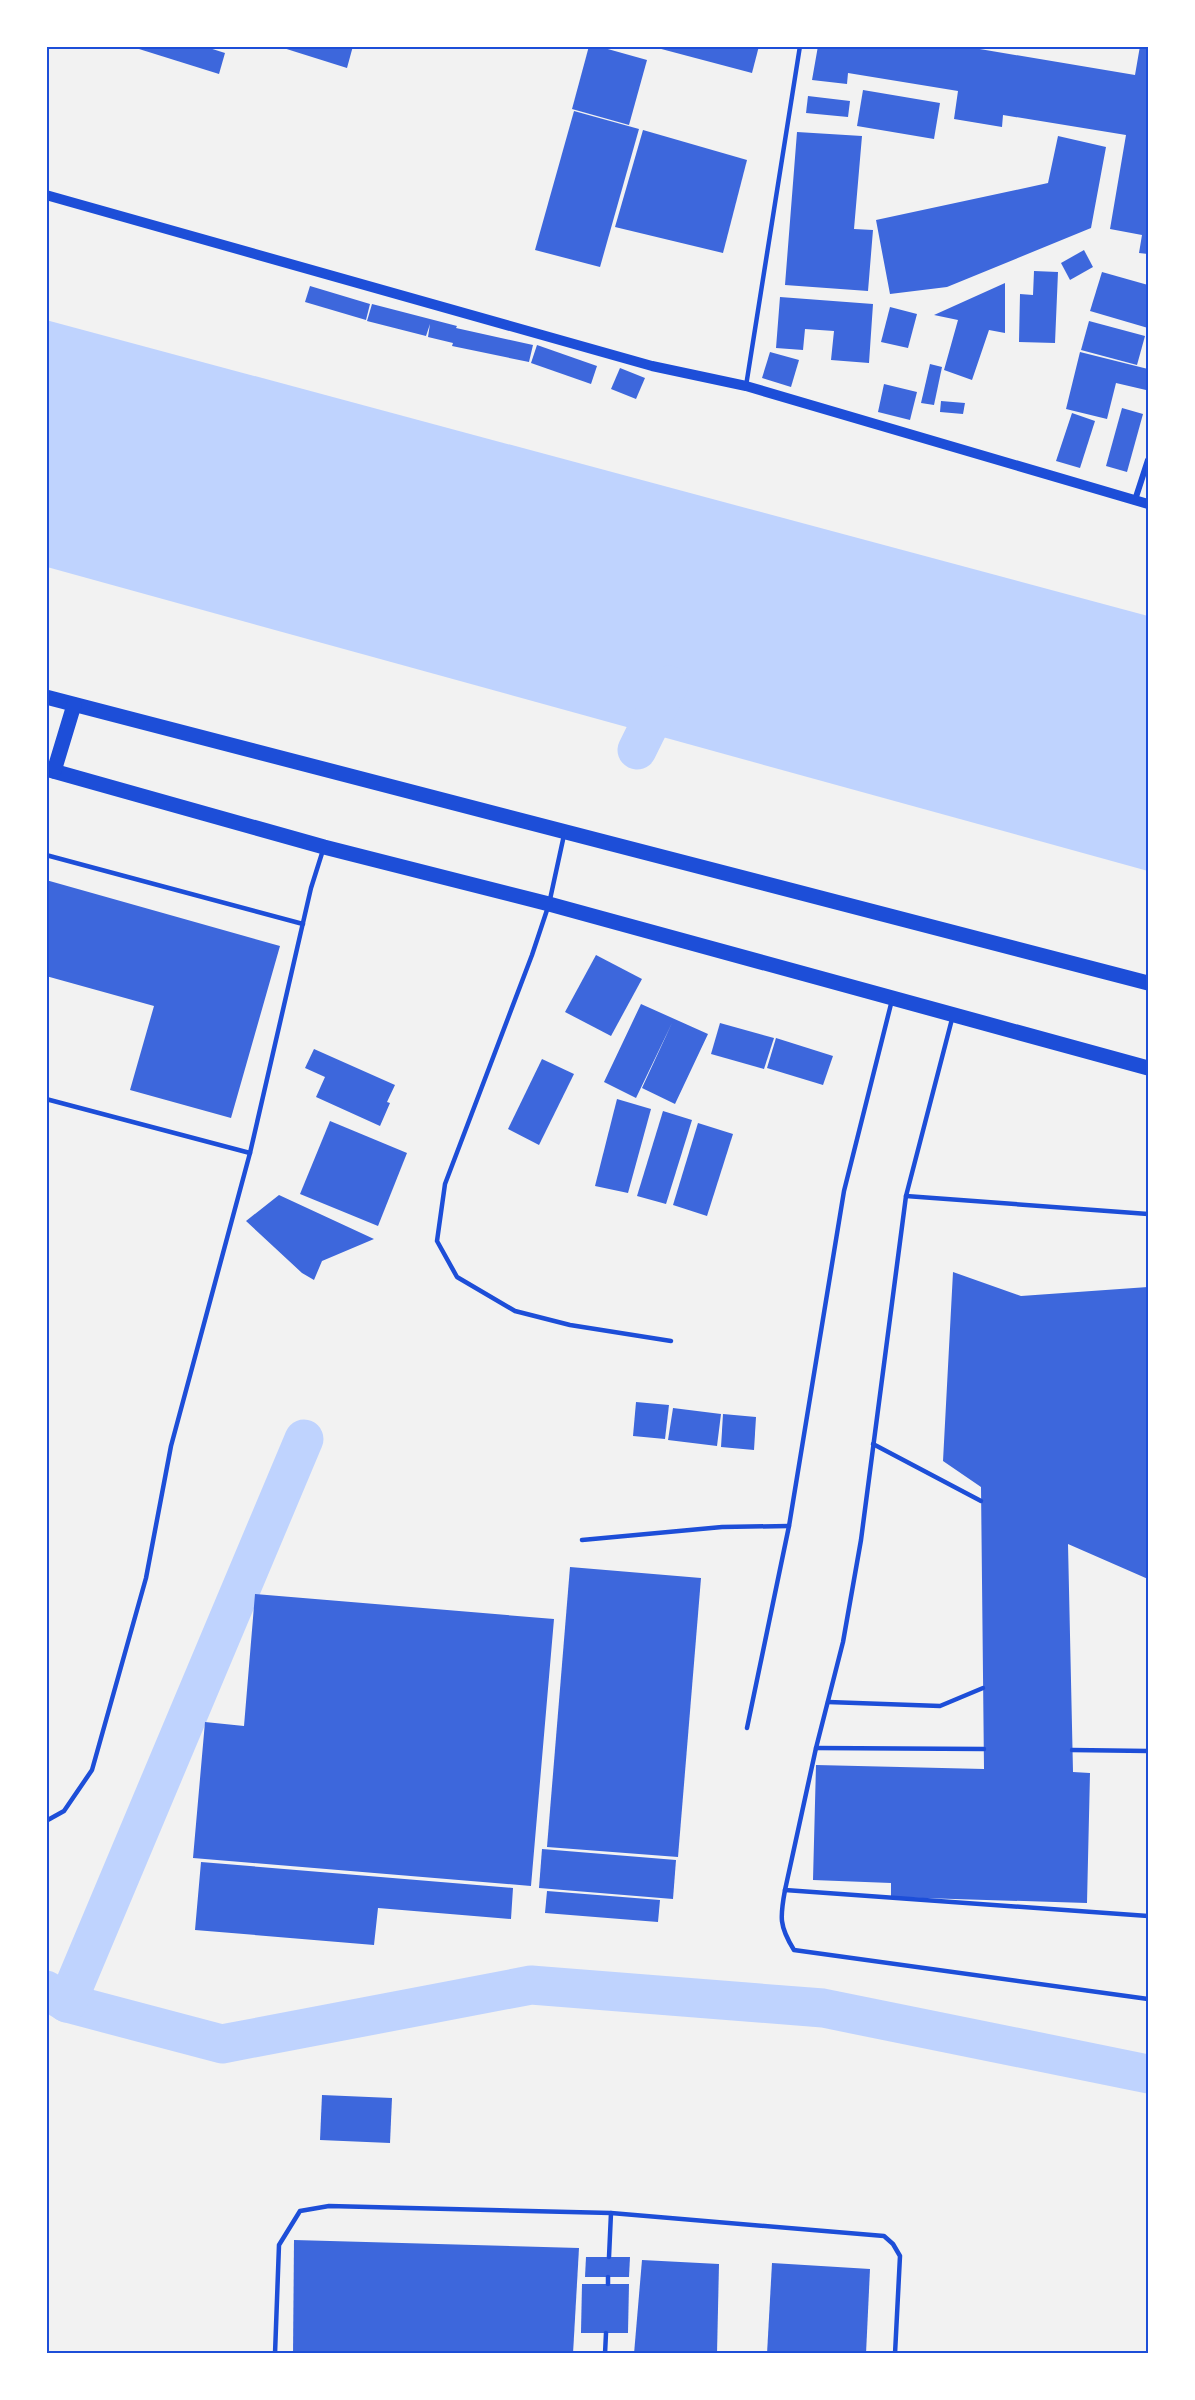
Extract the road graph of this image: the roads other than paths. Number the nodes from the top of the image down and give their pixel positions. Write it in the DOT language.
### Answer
graph roads {
  1 [pos="801,46"];
  2 [pos="46,195"];
  3 [pos="746,386"];
  4 [pos="1149,460"];
  5 [pos="1136,500"];
  6 [pos="1149,504"];
  7 [pos="46,697"];
  8 [pos="74,705"];
  9 [pos="50,770"];
  10 [pos="564,833"];
  11 [pos="324,847"];
  12 [pos="46,855"];
  13 [pos="549,904"];
  14 [pos="303,924"];
  15 [pos="1149,983"];
  16 [pos="892,997"];
  17 [pos="953,1016"];
  18 [pos="1149,1068"];
  19 [pos="46,1099"];
  20 [pos="250,1153"];
  21 [pos="906,1196"];
  22 [pos="1149,1214"];
  23 [pos="671,1341"];
  24 [pos="873,1444"];
  25 [pos="981,1502"];
  26 [pos="789,1526"];
  27 [pos="582,1540"];
  28 [pos="983,1688"];
  29 [pos="828,1702"];
  30 [pos="747,1728"];
  31 [pos="816,1748"];
  32 [pos="984,1749"];
  33 [pos="1072,1750"];
  34 [pos="1149,1751"];
  35 [pos="46,1821"];
  36 [pos="784,1890"];
  37 [pos="1149,1916"];
  38 [pos="1149,1999"];
  39 [pos="611,2213"];
  40 [pos="609,2257"];
  41 [pos="606,2333"];
  42 [pos="275,2354"];
  43 [pos="605,2354"];
  44 [pos="895,2354"];
  1 -- 3 [label="lane"];
  2 -- 3 [label="street"];
  3 -- 5 [label="street"];
  4 -- 5 [label="street"];
  5 -- 6 [label="street"];
  7 -- 8 [label="main road"];
  8 -- 9 [label="main road"];
  8 -- 10 [label="main road"];
  9 -- 11 [label="main road"];
  10 -- 13 [label="lane"];
  10 -- 15 [label="main road"];
  11 -- 13 [label="main road"];
  11 -- 14 [label="lane"];
  12 -- 14 [label="lane"];
  13 -- 16 [label="main road"];
  13 -- 23 [label="lane"];
  14 -- 20 [label="lane"];
  16 -- 17 [label="main road"];
  16 -- 26 [label="lane"];
  17 -- 18 [label="main road"];
  17 -- 21 [label="lane"];
  19 -- 20 [label="lane"];
  20 -- 35 [label="lane"];
  21 -- 22 [label="lane"];
  21 -- 24 [label="lane"];
  24 -- 25 [label="lane"];
  24 -- 29 [label="lane"];
  26 -- 27 [label="lane"];
  26 -- 30 [label="lane"];
  28 -- 29 [label="lane"];
  29 -- 31 [label="lane"];
  31 -- 32 [label="lane"];
  31 -- 36 [label="lane"];
  33 -- 34 [label="lane"];
  36 -- 37 [label="lane"];
  36 -- 38 [label="lane"];
  39 -- 40 [label="lane"];
  39 -- 42 [label="lane"];
  39 -- 44 [label="lane"];
  41 -- 43 [label="lane"];
}
